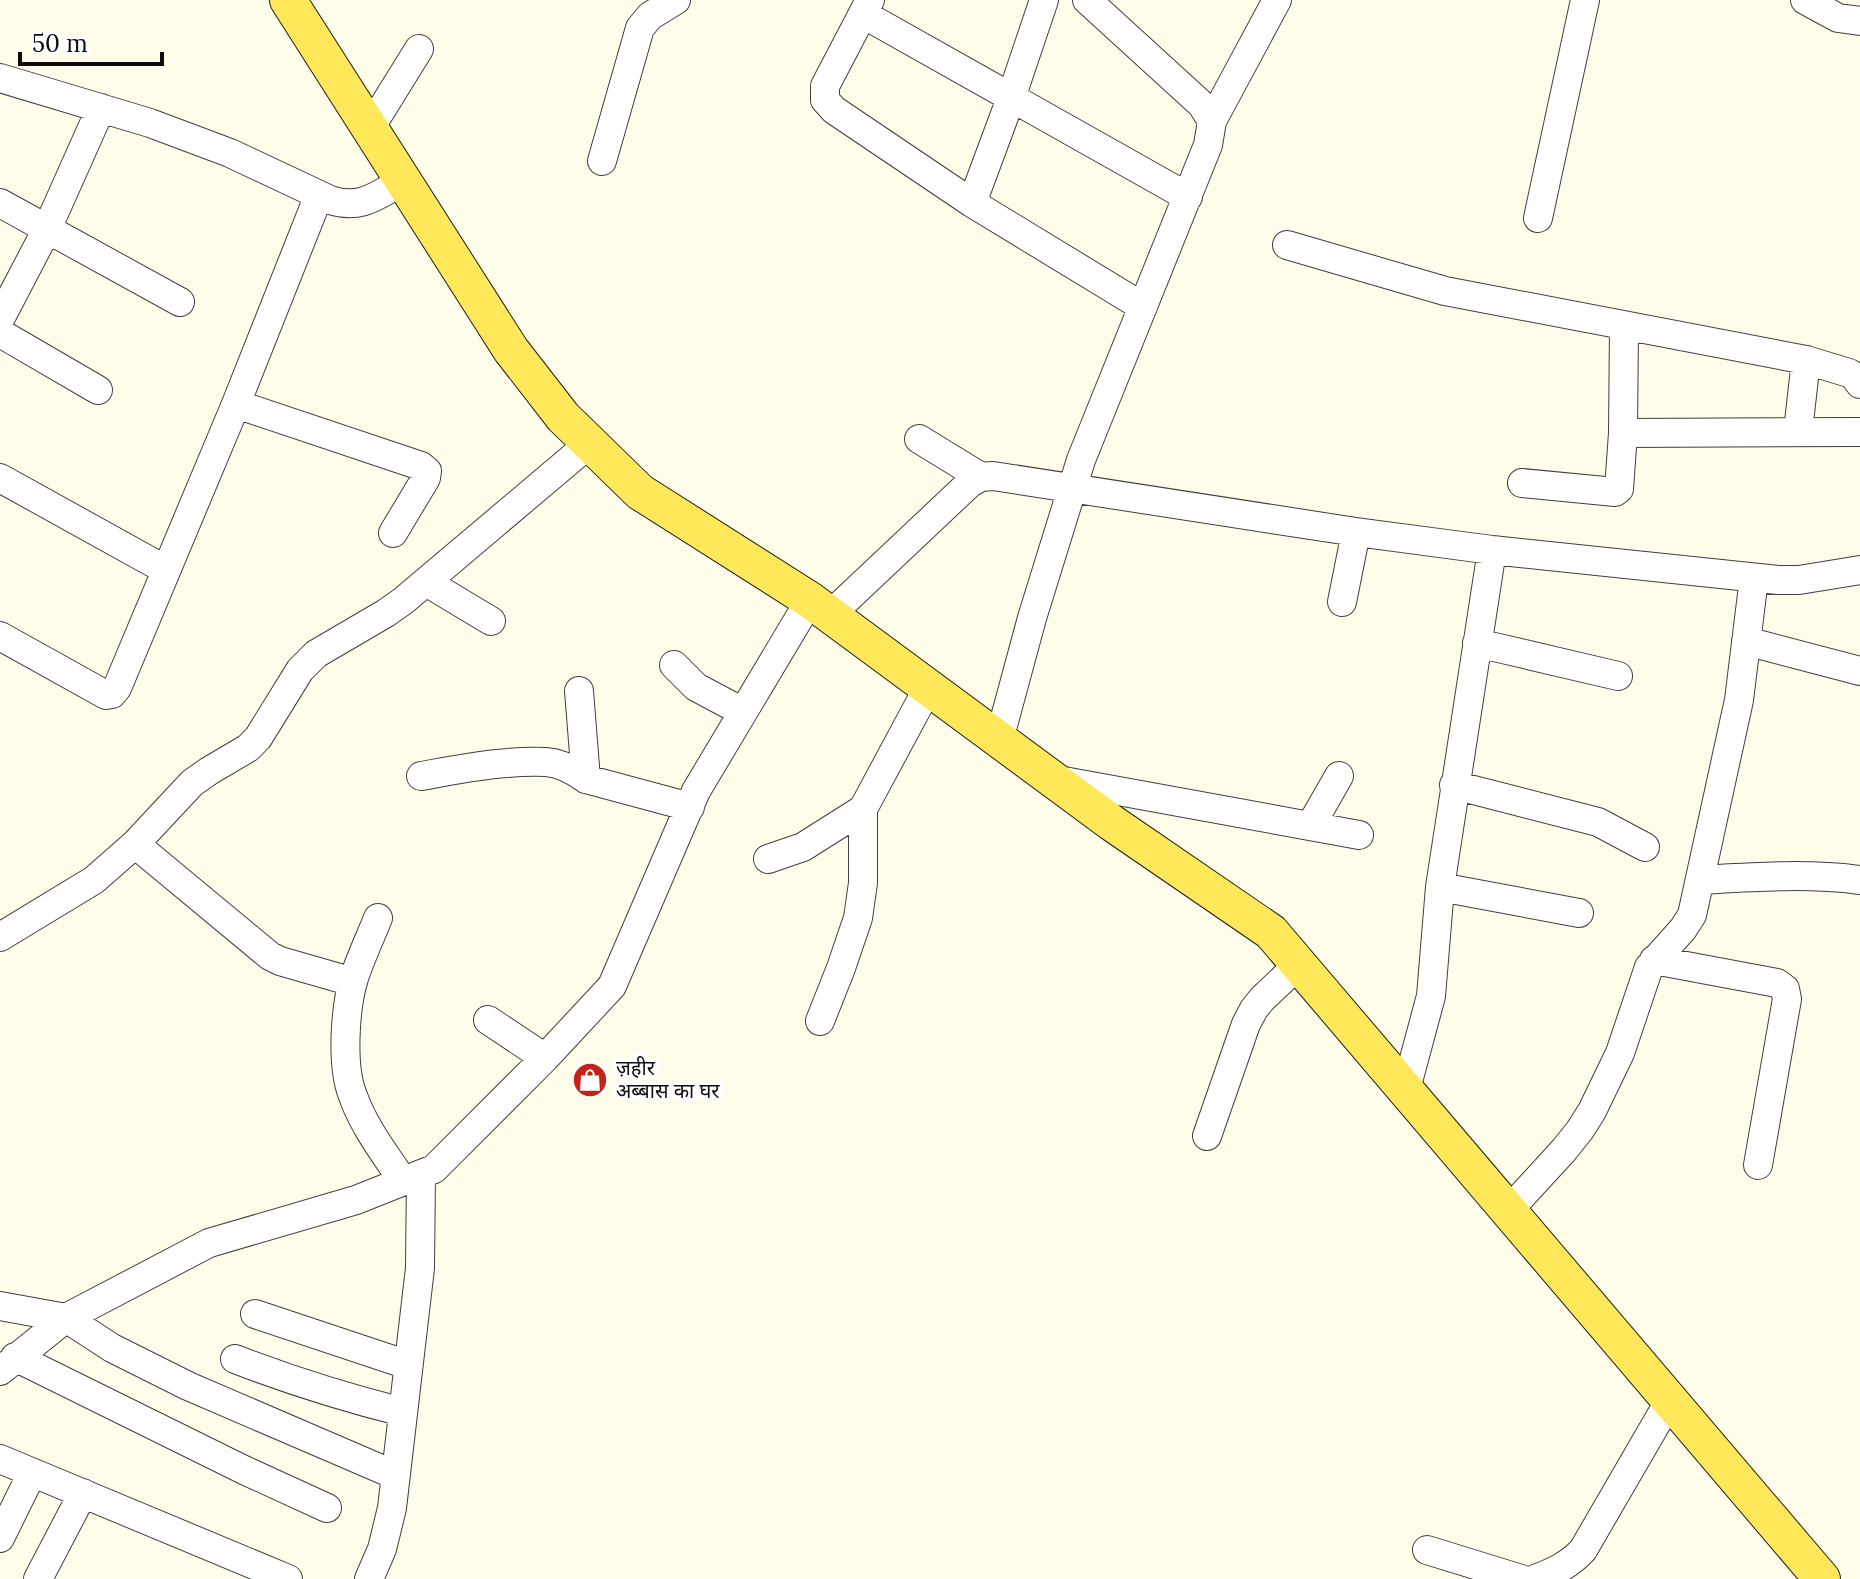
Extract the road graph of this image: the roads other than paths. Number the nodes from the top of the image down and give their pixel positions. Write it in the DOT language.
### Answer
graph roads {
  1 [pos="288,0"];
  2 [pos="676,0"];
  3 [pos="1044,0"];
  4 [pos="1087,0"];
  5 [pos="1277,0"];
  6 [pos="1585,0"];
  7 [pos="1805,0"];
  8 [pos="866,7"];
  9 [pos="1860,21"];
  10 [pos="419,49"];
  11 [pos="0,78"];
  12 [pos="1011,98"];
  13 [pos="101,108"];
  14 [pos="1212,121"];
  15 [pos="370,128"];
  16 [pos="602,161"];
  17 [pos="403,181"];
  18 [pos="319,195"];
  19 [pos="1188,197"];
  20 [pos="0,203"];
  21 [pos="972,203"];
  22 [pos="1538,218"];
  23 [pos="47,229"];
  24 [pos="1287,245"];
  25 [pos="180,302"];
  26 [pos="1143,307"];
  27 [pos="0,319"];
  28 [pos="1624,326"];
  29 [pos="0,333"];
  30 [pos="1806,360"];
  31 [pos="1860,384"];
  32 [pos="98,390"];
  33 [pos="236,404"];
  34 [pos="1798,431"];
  35 [pos="1860,432"];
  36 [pos="1623,433"];
  37 [pos="919,439"];
  38 [pos="590,443"];
  39 [pos="981,477"];
  40 [pos="0,478"];
  41 [pos="1522,483"];
  42 [pos="1073,487"];
  43 [pos="1356,532"];
  44 [pos="393,533"];
  45 [pos="1492,550"];
  46 [pos="166,570"];
  47 [pos="1860,570"];
  48 [pos="1754,578"];
  49 [pos="426,582"];
  50 [pos="1342,602"];
  51 [pos="820,608"];
  52 [pos="491,621"];
  53 [pos="0,636"];
  54 [pos="1746,641"];
  55 [pos="1477,643"];
  56 [pos="674,665"];
  57 [pos="1860,671"];
  58 [pos="1618,676"];
  59 [pos="928,688"];
  60 [pos="579,691"];
  61 [pos="743,712"];
  62 [pos="999,740"];
  63 [pos="421,776"];
  64 [pos="1339,776"];
  65 [pos="586,779"];
  66 [pos="1053,780"];
  67 [pos="1454,785"];
  68 [pos="690,807"];
  69 [pos="863,809"];
  70 [pos="1311,825"];
  71 [pos="1359,835"];
  72 [pos="135,844"];
  73 [pos="1645,847"];
  74 [pos="768,859"];
  75 [pos="1700,880"];
  76 [pos="1860,880"];
  77 [pos="1440,887"];
  78 [pos="1579,913"];
  79 [pos="378,918"];
  80 [pos="0,937"];
  81 [pos="1654,960"];
  82 [pos="1299,964"];
  83 [pos="353,982"];
  84 [pos="488,1020"];
  85 [pos="820,1021"];
  86 [pos="545,1058"];
  87 [pos="1406,1089"];
  88 [pos="1207,1136"];
  89 [pos="1758,1165"];
  90 [pos="412,1177"];
  91 [pos="1509,1210"];
  92 [pos="0,1306"];
  93 [pos="255,1314"];
  94 [pos="66,1318"];
  95 [pos="235,1359"];
  96 [pos="8,1364"];
  97 [pos="408,1365"];
  98 [pos="1670,1400"];
  99 [pos="403,1412"];
  100 [pos="0,1459"];
  101 [pos="32,1473"];
  102 [pos="395,1475"];
  103 [pos="83,1493"];
  104 [pos="327,1508"];
  105 [pos="0,1538"];
  106 [pos="1427,1550"];
  107 [pos="38,1579"];
  108 [pos="288,1579"];
  109 [pos="369,1579"];
  110 [pos="1521,1579"];
  111 [pos="1535,1579"];
  112 [pos="1822,1579"];
  1 -- 15 [label="main road"];
  2 -- 16 [label="street"];
  3 -- 12 [label="street"];
  4 -- 14 [label="street"];
  5 -- 14 [label="street"];
  6 -- 22 [label="street"];
  7 -- 9 [label="street"];
  8 -- 12 [label="street"];
  8 -- 21 [label="street"];
  10 -- 15 [label="street"];
  11 -- 13 [label="street"];
  12 -- 19 [label="street"];
  12 -- 21 [label="street"];
  13 -- 18 [label="street"];
  13 -- 23 [label="street"];
  14 -- 19 [label="street"];
  15 -- 17 [label="main road"];
  17 -- 18 [label="street"];
  17 -- 38 [label="main road"];
  18 -- 33 [label="street"];
  19 -- 26 [label="street"];
  20 -- 23 [label="street"];
  21 -- 26 [label="street"];
  23 -- 25 [label="street"];
  23 -- 27 [label="street"];
  24 -- 28 [label="street"];
  26 -- 42 [label="street"];
  28 -- 30 [label="street"];
  28 -- 36 [label="street"];
  29 -- 32 [label="street"];
  30 -- 31 [label="street"];
  30 -- 34 [label="street"];
  33 -- 44 [label="street"];
  33 -- 46 [label="street"];
  34 -- 35 [label="street"];
  34 -- 36 [label="street"];
  36 -- 41 [label="street"];
  37 -- 39 [label="street"];
  38 -- 49 [label="street"];
  38 -- 51 [label="main road"];
  39 -- 42 [label="street"];
  39 -- 51 [label="street"];
  40 -- 46 [label="street"];
  42 -- 43 [label="street"];
  42 -- 62 [label="street"];
  43 -- 45 [label="street"];
  43 -- 50 [label="street"];
  45 -- 48 [label="street"];
  45 -- 55 [label="street"];
  46 -- 53 [label="street"];
  47 -- 48 [label="street"];
  48 -- 54 [label="street"];
  49 -- 52 [label="street"];
  49 -- 72 [label="street"];
  51 -- 59 [label="main road"];
  51 -- 61 [label="street"];
  54 -- 57 [label="street"];
  54 -- 75 [label="street"];
  55 -- 58 [label="street"];
  55 -- 67 [label="street"];
  56 -- 61 [label="street"];
  59 -- 62 [label="main road"];
  59 -- 69 [label="street"];
  60 -- 65 [label="street"];
  61 -- 68 [label="street"];
  62 -- 66 [label="main road"];
  63 -- 65 [label="street"];
  64 -- 70 [label="street"];
  65 -- 68 [label="street"];
  66 -- 70 [label="street"];
  66 -- 82 [label="main road"];
  67 -- 73 [label="street"];
  67 -- 77 [label="street"];
  68 -- 86 [label="street"];
  69 -- 74 [label="street"];
  69 -- 85 [label="street"];
  70 -- 71 [label="street"];
  72 -- 80 [label="street"];
  72 -- 83 [label="street"];
  75 -- 76 [label="street"];
  75 -- 81 [label="street"];
  77 -- 78 [label="street"];
  77 -- 87 [label="street"];
  79 -- 83 [label="street"];
  81 -- 89 [label="street"];
  81 -- 91 [label="street"];
  82 -- 87 [label="main road"];
  82 -- 88 [label="street"];
  83 -- 90 [label="street"];
  84 -- 86 [label="street"];
  86 -- 90 [label="street"];
  87 -- 91 [label="main road"];
  90 -- 94 [label="street"];
  90 -- 97 [label="street"];
  91 -- 98 [label="main road"];
  92 -- 94 [label="street"];
  93 -- 97 [label="street"];
  94 -- 96 [label="street"];
  94 -- 102 [label="street"];
  95 -- 99 [label="street"];
  96 -- 104 [label="street"];
  97 -- 99 [label="street"];
  98 -- 111 [label="street"];
  98 -- 112 [label="main road"];
  99 -- 102 [label="street"];
  100 -- 101 [label="street"];
  101 -- 103 [label="street"];
  101 -- 105 [label="street"];
  102 -- 109 [label="street"];
  103 -- 107 [label="street"];
  103 -- 108 [label="street"];
  106 -- 110 [label="street"];
}
